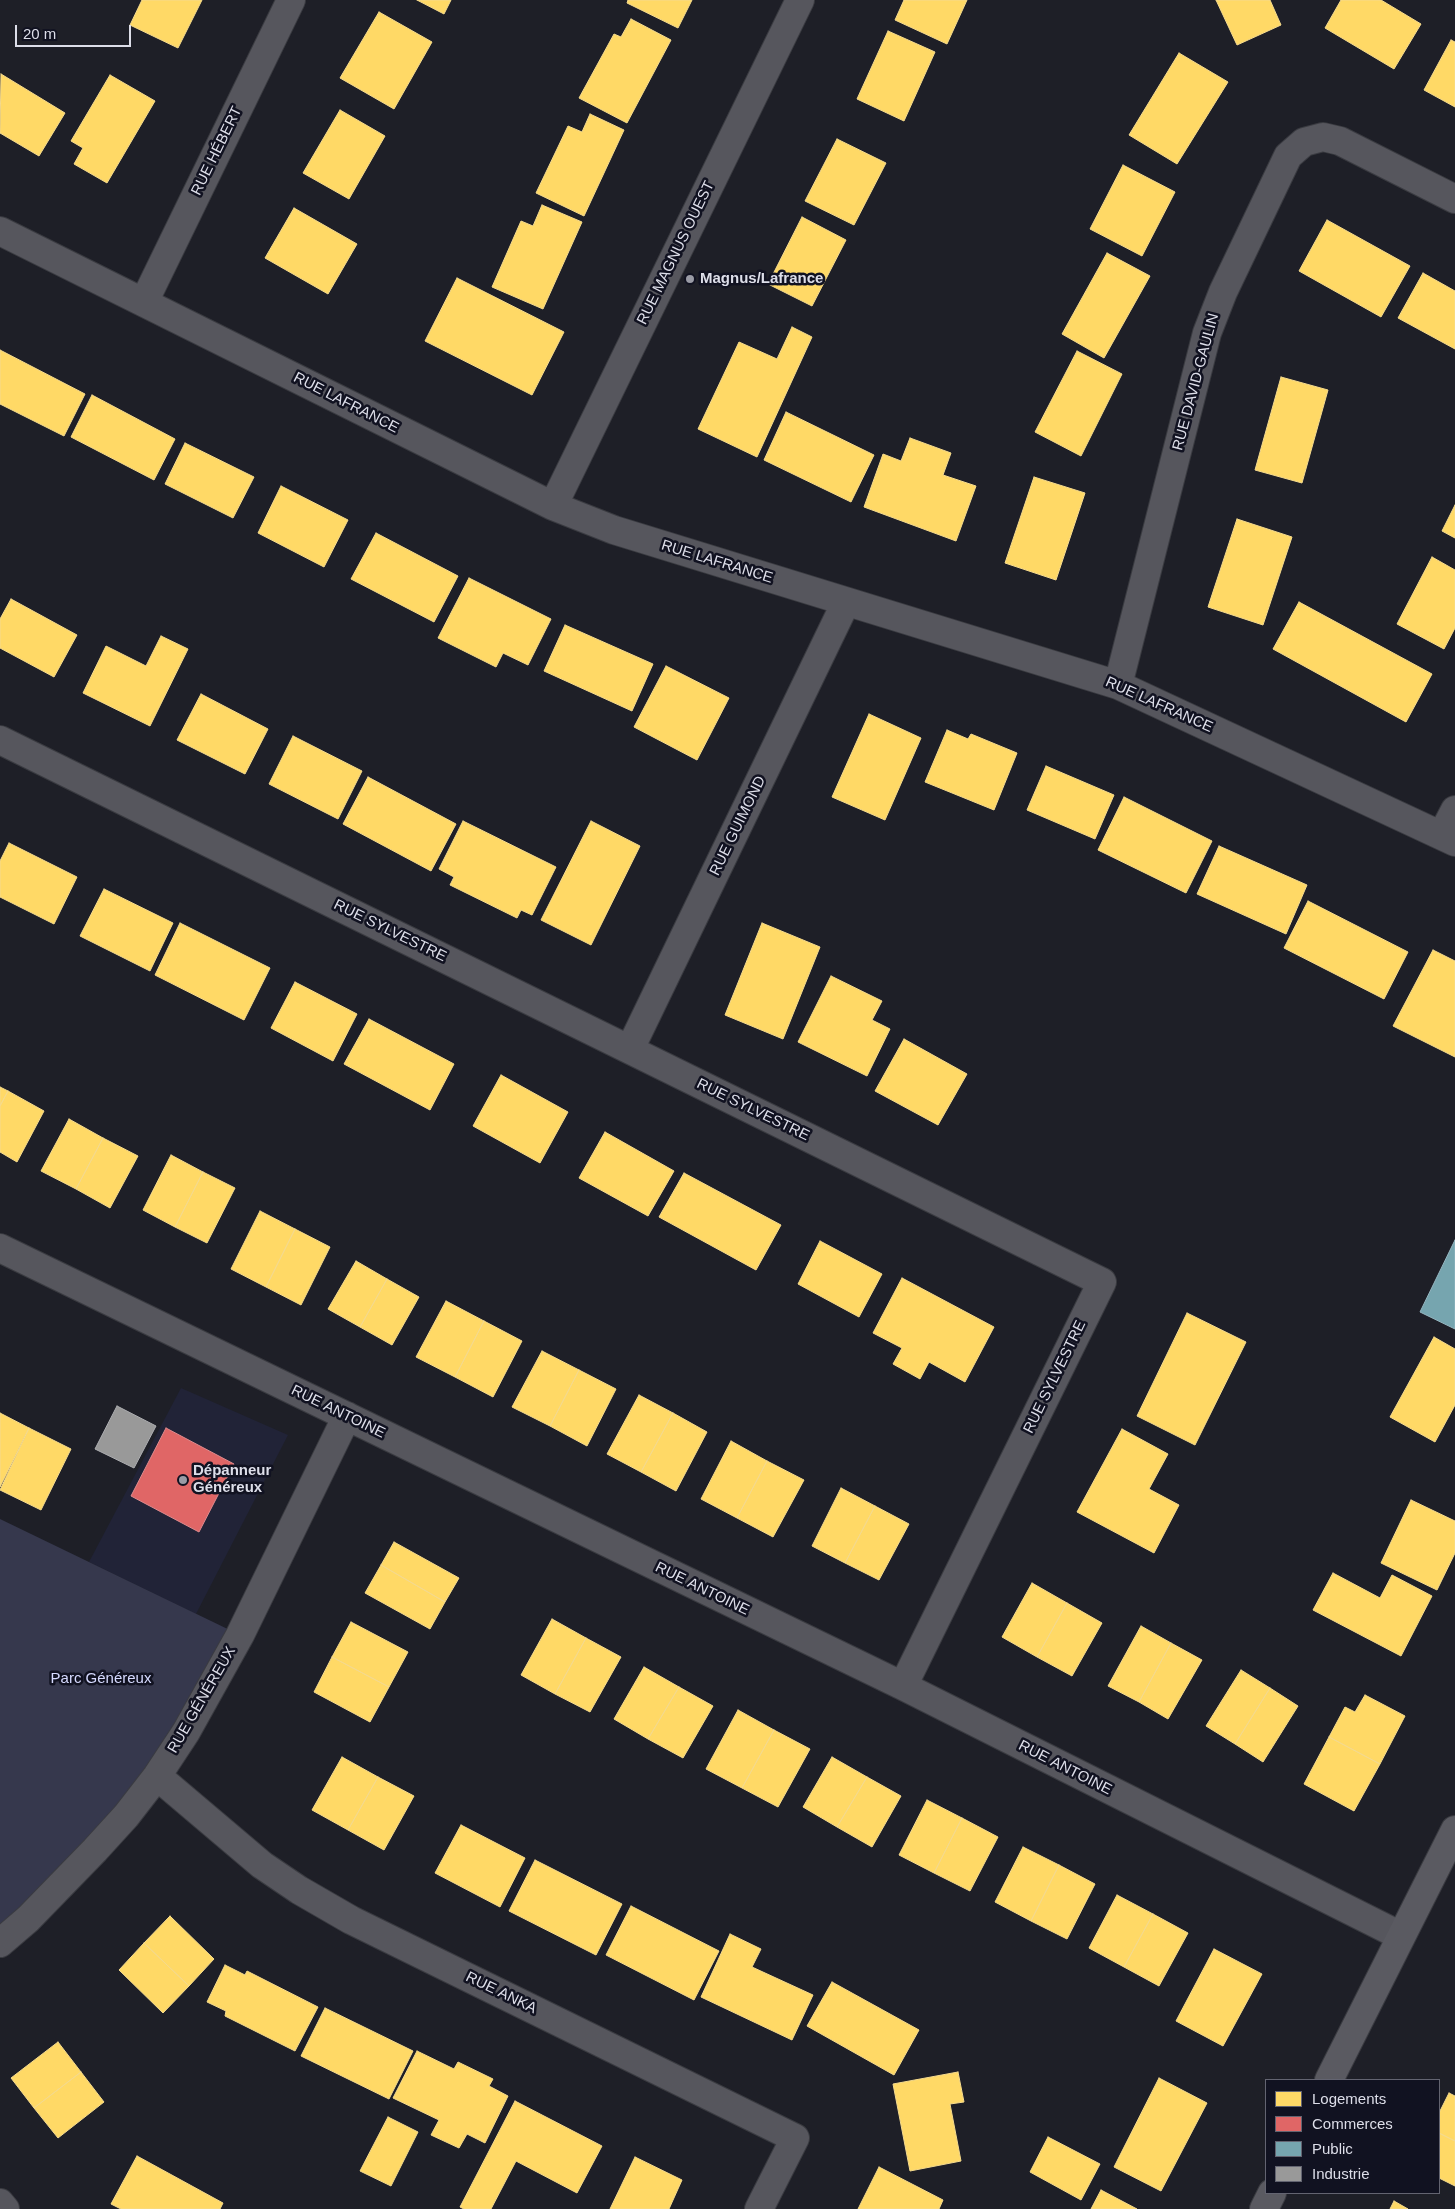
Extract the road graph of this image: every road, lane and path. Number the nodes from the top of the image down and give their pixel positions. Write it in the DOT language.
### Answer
graph roads {
  1 [pos="291,0"];
  2 [pos="800,0"];
  3 [pos="1455,199"];
  4 [pos="0,232"];
  5 [pos="144,302"];
  6 [pos="553,506"];
  7 [pos="846,602"];
  8 [pos="1118,684"];
  9 [pos="0,740"];
  10 [pos="1455,810"];
  11 [pos="1449,839"];
  12 [pos="630,1049"];
  13 [pos="0,1248"];
  14 [pos="347,1416"];
  15 [pos="903,1686"];
  16 [pos="157,1776"];
  17 [pos="1455,1830"];
  18 [pos="1401,1936"];
  19 [pos="0,1943"];
  20 [pos="1330,2079"];
  21 [pos="1272,2194"];
  22 [pos="0,2203"];
  23 [pos="5,2209"];
  24 [pos="759,2209"];
  25 [pos="1264,2209"];
  1 -- 5 [label="street, RUE HÉBERT"];
  2 -- 6 [label="street, RUE MAGNUS OUEST"];
  3 -- 8 [label="street, RUE DAVID-GAULIN"];
  4 -- 5 [label="street, RUE LAFRANCE"];
  5 -- 6 [label="street, RUE LAFRANCE"];
  6 -- 7 [label="street, RUE LAFRANCE"];
  7 -- 8 [label="street, RUE LAFRANCE"];
  7 -- 12 [label="street, RUE GUIMOND"];
  8 -- 11 [label="street, RUE LAFRANCE"];
  9 -- 12 [label="street, RUE SYLVESTRE"];
  10 -- 11 [label="street"];
  12 -- 15 [label="street, RUE SYLVESTRE"];
  13 -- 14 [label="street, RUE ANTOINE"];
  14 -- 15 [label="street, RUE ANTOINE"];
  14 -- 16 [label="street, RUE GÉNÉREUX"];
  15 -- 18 [label="street, RUE ANTOINE"];
  16 -- 19 [label="street, RUE GÉNÉREUX"];
  16 -- 24 [label="street, RUE ANKA"];
  17 -- 18 [label="street"];
  18 -- 20 [label="street"];
  21 -- 25 [label="street"];
  22 -- 23 [label="street"];
}
